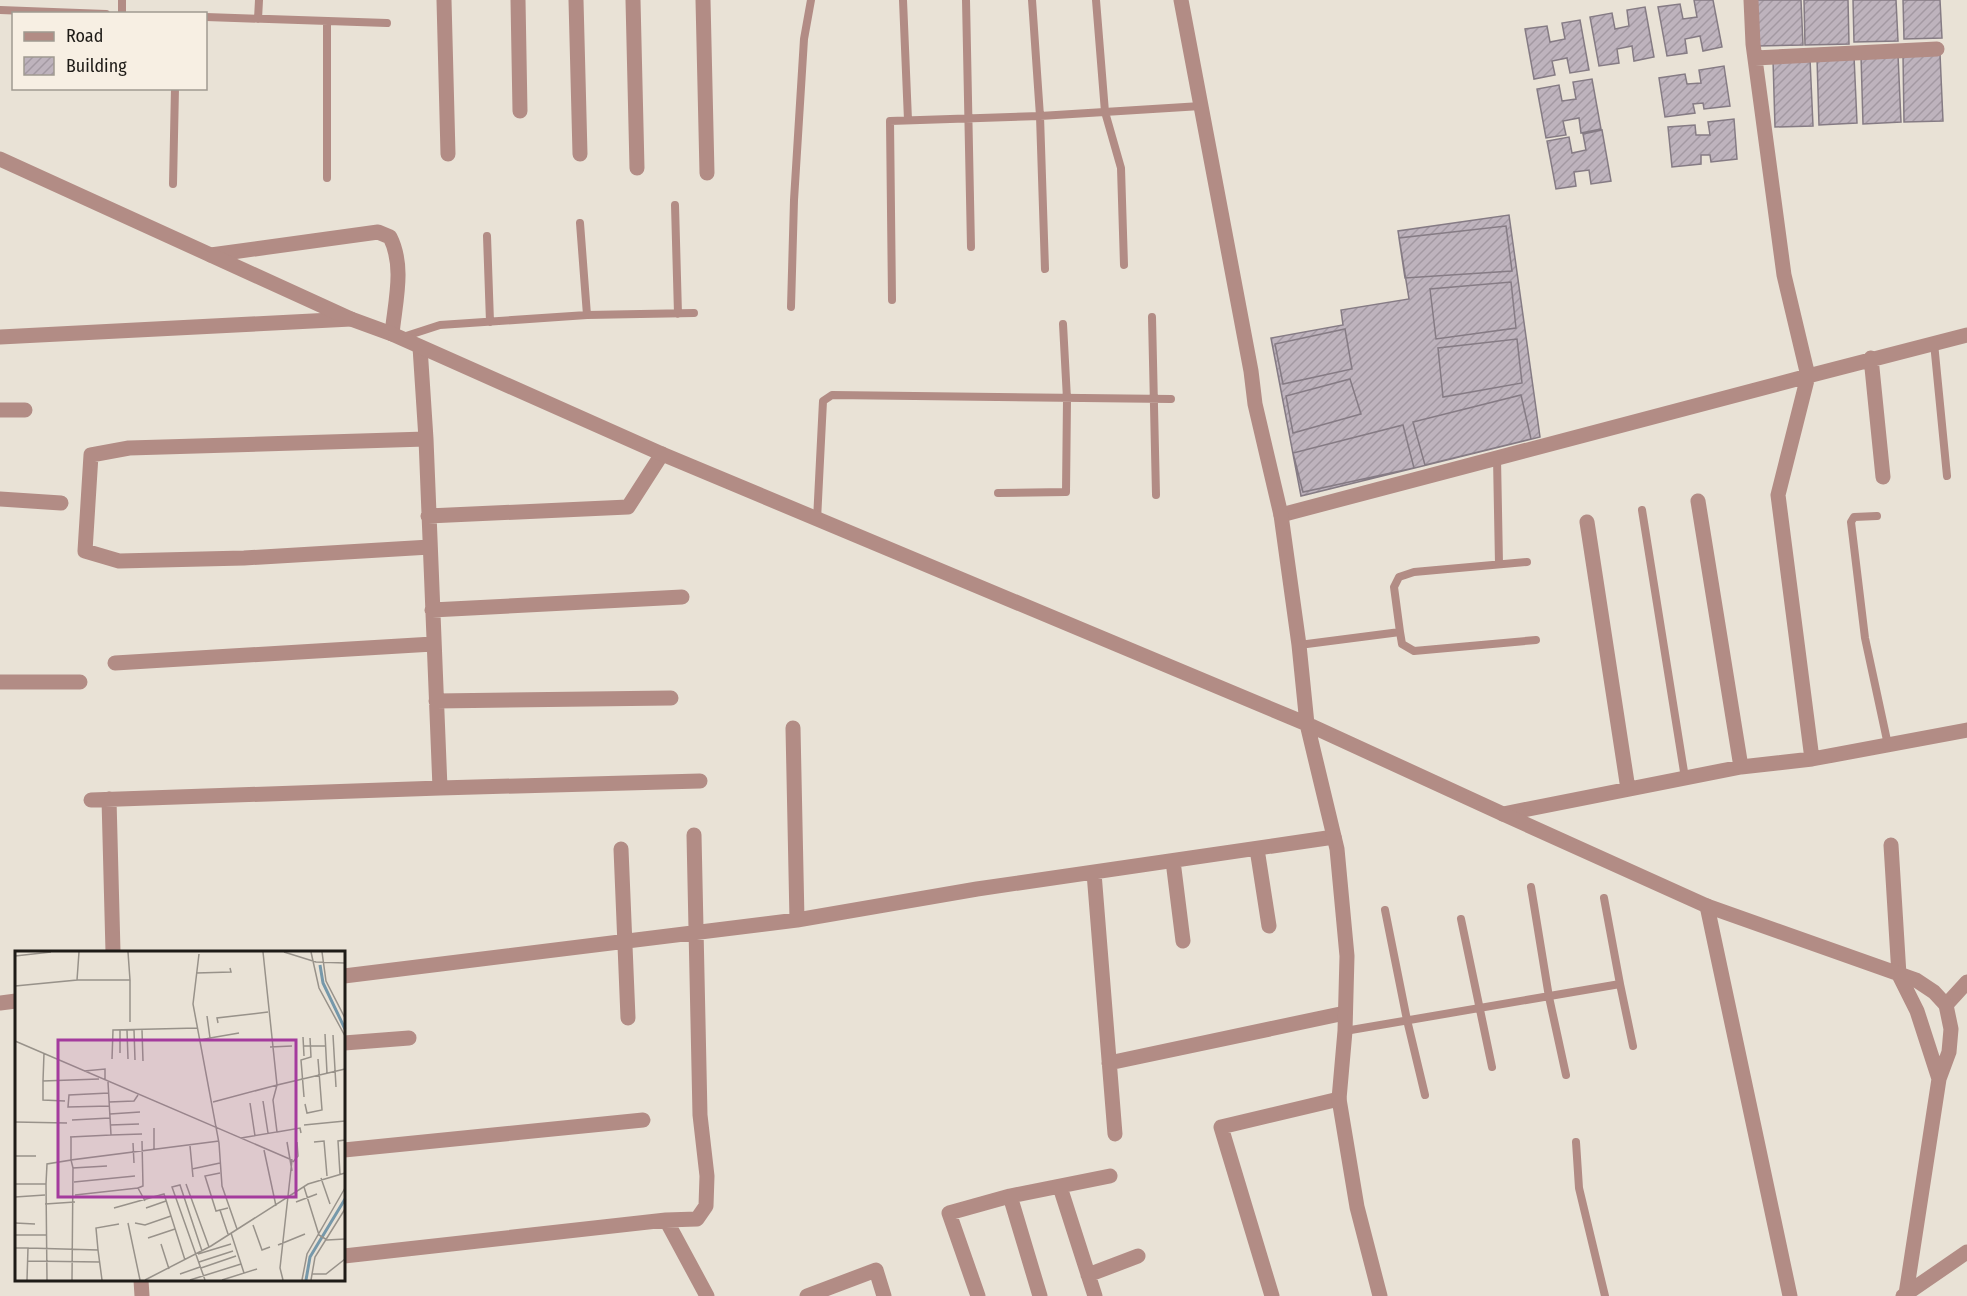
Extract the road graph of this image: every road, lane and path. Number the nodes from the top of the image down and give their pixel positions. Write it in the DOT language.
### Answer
graph roads {
  1 [pos="259,0"];
  2 [pos="444,0"];
  3 [pos="518,0"];
  4 [pos="576,0"];
  5 [pos="633,0"];
  6 [pos="703,0"];
  7 [pos="811,0"];
  8 [pos="903,0"];
  9 [pos="966,0"];
  10 [pos="1032,0"];
  11 [pos="1096,0"];
  12 [pos="1181,0"];
  13 [pos="1752,0"];
  14 [pos="0,10"];
  15 [pos="53,12"];
  16 [pos="207,17"];
  17 [pos="258,19"];
  18 [pos="327,21"];
  19 [pos="387,23"];
  20 [pos="1937,48"];
  21 [pos="1755,58"];
  22 [pos="175,90"];
  23 [pos="1201,106"];
  24 [pos="520,111"];
  25 [pos="1105,112"];
  26 [pos="1040,116"];
  27 [pos="968,117"];
  28 [pos="908,120"];
  29 [pos="448,154"];
  30 [pos="580,154"];
  31 [pos="0,159"];
  32 [pos="637,168"];
  33 [pos="707,173"];
  34 [pos="327,178"];
  35 [pos="173,184"];
  36 [pos="675,205"];
  37 [pos="580,223"];
  38 [pos="487,236"];
  39 [pos="971,247"];
  40 [pos="211,255"];
  41 [pos="1124,265"];
  42 [pos="1045,269"];
  43 [pos="892,300"];
  44 [pos="791,307"];
  45 [pos="694,313"];
  46 [pos="678,314"];
  47 [pos="587,315"];
  48 [pos="1152,317"];
  49 [pos="351,319"];
  50 [pos="490,322"];
  51 [pos="1063,324"];
  52 [pos="1967,335"];
  53 [pos="396,336"];
  54 [pos="0,337"];
  55 [pos="1934,343"];
  56 [pos="420,347"];
  57 [pos="1871,358"];
  58 [pos="1808,376"];
  59 [pos="1067,399"];
  60 [pos="1154,399"];
  61 [pos="1170,399"];
  62 [pos="0,410"];
  63 [pos="26,410"];
  64 [pos="426,439"];
  65 [pos="662,454"];
  66 [pos="1497,458"];
  67 [pos="1947,476"];
  68 [pos="1883,477"];
  69 [pos="998,493"];
  70 [pos="1156,495"];
  71 [pos="0,499"];
  72 [pos="1698,501"];
  73 [pos="62,503"];
  74 [pos="1642,510"];
  75 [pos="1281,515"];
  76 [pos="428,516"];
  77 [pos="1877,516"];
  78 [pos="817,520"];
  79 [pos="1587,522"];
  80 [pos="430,547"];
  81 [pos="1527,562"];
  82 [pos="1499,564"];
  83 [pos="682,597"];
  84 [pos="432,610"];
  85 [pos="1400,632"];
  86 [pos="1536,640"];
  87 [pos="434,644"];
  88 [pos="1299,645"];
  89 [pos="115,663"];
  90 [pos="0,682"];
  91 [pos="80,682"];
  92 [pos="671,698"];
  93 [pos="436,701"];
  94 [pos="1307,724"];
  95 [pos="793,728"];
  96 [pos="1967,730"];
  97 [pos="1888,745"];
  98 [pos="1812,759"];
  99 [pos="1741,767"];
  100 [pos="1685,778"];
  101 [pos="700,781"];
  102 [pos="440,788"];
  103 [pos="1628,789"];
  104 [pos="110,799"];
  105 [pos="91,800"];
  106 [pos="1503,814"];
  107 [pos="694,835"];
  108 [pos="1334,837"];
  109 [pos="1891,845"];
  110 [pos="621,849"];
  111 [pos="1257,849"];
  112 [pos="1173,861"];
  113 [pos="1094,873"];
  114 [pos="1530,886"];
  115 [pos="1604,898"];
  116 [pos="1707,906"];
  117 [pos="1385,910"];
  118 [pos="1461,919"];
  119 [pos="797,920"];
  120 [pos="1269,926"];
  121 [pos="697,932"];
  122 [pos="625,940"];
  123 [pos="1183,941"];
  124 [pos="113,951"];
  125 [pos="1899,975"];
  126 [pos="345,976"];
  127 [pos="1967,982"];
  128 [pos="1620,984"];
  129 [pos="1549,997"];
  130 [pos="15,1001"];
  131 [pos="0,1003"];
  132 [pos="1946,1005"];
  133 [pos="1479,1007"];
  134 [pos="1345,1013"];
  135 [pos="628,1018"];
  136 [pos="1407,1020"];
  137 [pos="1345,1031"];
  138 [pos="409,1038"];
  139 [pos="345,1043"];
  140 [pos="1633,1046"];
  141 [pos="1108,1063"];
  142 [pos="1492,1067"];
  143 [pos="1566,1076"];
  144 [pos="1939,1078"];
  145 [pos="1425,1095"];
  146 [pos="1339,1099"];
  147 [pos="643,1120"];
  148 [pos="1115,1134"];
  149 [pos="1576,1142"];
  150 [pos="345,1150"];
  151 [pos="1110,1176"];
  152 [pos="1060,1187"];
  153 [pos="1010,1196"];
  154 [pos="666,1220"];
  155 [pos="1967,1252"];
  156 [pos="345,1256"];
  157 [pos="1138,1256"];
  158 [pos="1088,1275"];
  159 [pos="141,1281"];
  160 [pos="1905,1295"];
  161 [pos="142,1296"];
  162 [pos="707,1296"];
  163 [pos="807,1296"];
  164 [pos="884,1296"];
  165 [pos="978,1296"];
  166 [pos="1040,1296"];
  167 [pos="1095,1296"];
  168 [pos="1272,1296"];
  169 [pos="1380,1296"];
  170 [pos="1605,1296"];
  171 [pos="1790,1296"];
  1 -- 17 [label="lane"];
  2 -- 29 [label="street"];
  3 -- 24 [label="street"];
  4 -- 30 [label="street"];
  5 -- 32 [label="street"];
  6 -- 33 [label="street"];
  7 -- 44 [label="lane"];
  8 -- 28 [label="lane"];
  9 -- 27 [label="lane"];
  10 -- 26 [label="lane"];
  11 -- 25 [label="lane"];
  12 -- 23 [label="street"];
  13 -- 21 [label="street"];
  14 -- 15 [label="lane"];
  16 -- 17 [label="lane"];
  17 -- 18 [label="lane"];
  18 -- 19 [label="lane"];
  18 -- 34 [label="lane"];
  20 -- 21 [label="street"];
  21 -- 58 [label="street"];
  22 -- 35 [label="lane"];
  23 -- 25 [label="lane"];
  23 -- 75 [label="street"];
  25 -- 26 [label="lane"];
  25 -- 41 [label="lane"];
  26 -- 27 [label="lane"];
  26 -- 42 [label="lane"];
  27 -- 28 [label="lane"];
  27 -- 39 [label="lane"];
  28 -- 43 [label="lane"];
  31 -- 40 [label="street"];
  36 -- 46 [label="lane"];
  37 -- 47 [label="lane"];
  38 -- 50 [label="lane"];
  40 -- 49 [label="street"];
  40 -- 53 [label="street"];
  45 -- 46 [label="lane"];
  46 -- 47 [label="lane"];
  47 -- 50 [label="lane"];
  48 -- 60 [label="lane"];
  49 -- 53 [label="street"];
  49 -- 54 [label="street"];
  50 -- 53 [label="lane"];
  51 -- 59 [label="lane"];
  52 -- 55 [label="street"];
  53 -- 56 [label="street"];
  55 -- 57 [label="street"];
  55 -- 67 [label="lane"];
  56 -- 64 [label="street"];
  56 -- 65 [label="street"];
  57 -- 58 [label="street"];
  57 -- 68 [label="street"];
  58 -- 66 [label="street"];
  58 -- 98 [label="street"];
  59 -- 60 [label="lane"];
  59 -- 69 [label="lane"];
  59 -- 78 [label="lane"];
  60 -- 61 [label="lane"];
  60 -- 70 [label="lane"];
  62 -- 63 [label="street"];
  64 -- 76 [label="street"];
  64 -- 80 [label="street"];
  65 -- 76 [label="street"];
  65 -- 78 [label="street"];
  66 -- 75 [label="street"];
  66 -- 82 [label="lane"];
  71 -- 73 [label="street"];
  72 -- 99 [label="street"];
  74 -- 100 [label="lane"];
  75 -- 88 [label="street"];
  76 -- 80 [label="street"];
  77 -- 97 [label="lane"];
  78 -- 94 [label="street"];
  79 -- 103 [label="street"];
  80 -- 84 [label="street"];
  81 -- 82 [label="lane"];
  82 -- 85 [label="lane"];
  83 -- 84 [label="street"];
  84 -- 87 [label="street"];
  85 -- 86 [label="lane"];
  85 -- 88 [label="lane"];
  87 -- 89 [label="street"];
  87 -- 93 [label="street"];
  88 -- 94 [label="street"];
  90 -- 91 [label="street"];
  92 -- 93 [label="street"];
  93 -- 102 [label="street"];
  94 -- 106 [label="street"];
  94 -- 108 [label="street"];
  95 -- 119 [label="street"];
  96 -- 97 [label="street"];
  97 -- 98 [label="street"];
  98 -- 99 [label="street"];
  99 -- 100 [label="street"];
  100 -- 103 [label="street"];
  101 -- 102 [label="street"];
  102 -- 104 [label="street"];
  103 -- 106 [label="street"];
  104 -- 105 [label="street"];
  104 -- 124 [label="street"];
  106 -- 116 [label="street"];
  107 -- 121 [label="street"];
  108 -- 111 [label="street"];
  108 -- 134 [label="street"];
  109 -- 125 [label="street"];
  110 -- 122 [label="street"];
  111 -- 112 [label="street"];
  111 -- 120 [label="street"];
  112 -- 113 [label="street"];
  112 -- 123 [label="street"];
  113 -- 119 [label="street"];
  113 -- 141 [label="street"];
  114 -- 129 [label="lane"];
  115 -- 128 [label="lane"];
  116 -- 125 [label="street"];
  116 -- 171 [label="street"];
  117 -- 136 [label="lane"];
  118 -- 133 [label="lane"];
  119 -- 121 [label="street"];
  121 -- 122 [label="street"];
  121 -- 154 [label="street"];
  122 -- 126 [label="street"];
  122 -- 135 [label="street"];
  125 -- 132 [label="street"];
  125 -- 144 [label="street"];
  127 -- 132 [label="street"];
  128 -- 129 [label="lane"];
  128 -- 140 [label="lane"];
  129 -- 133 [label="lane"];
  129 -- 143 [label="lane"];
  130 -- 131 [label="street"];
  132 -- 144 [label="street"];
  133 -- 136 [label="lane"];
  133 -- 142 [label="lane"];
  134 -- 137 [label="street"];
  134 -- 141 [label="street"];
  136 -- 137 [label="lane"];
  136 -- 145 [label="lane"];
  137 -- 146 [label="street"];
  138 -- 139 [label="street"];
  141 -- 148 [label="street"];
  144 -- 160 [label="street"];
  146 -- 168 [label="street"];
  146 -- 169 [label="street"];
  147 -- 150 [label="street"];
  149 -- 170 [label="lane"];
  151 -- 152 [label="street"];
  152 -- 153 [label="street"];
  152 -- 158 [label="street"];
  153 -- 165 [label="street"];
  153 -- 166 [label="street"];
  154 -- 156 [label="street"];
  154 -- 162 [label="street"];
  155 -- 160 [label="street"];
  157 -- 158 [label="street"];
  158 -- 167 [label="street"];
  159 -- 161 [label="street"];
  163 -- 164 [label="street"];
}
